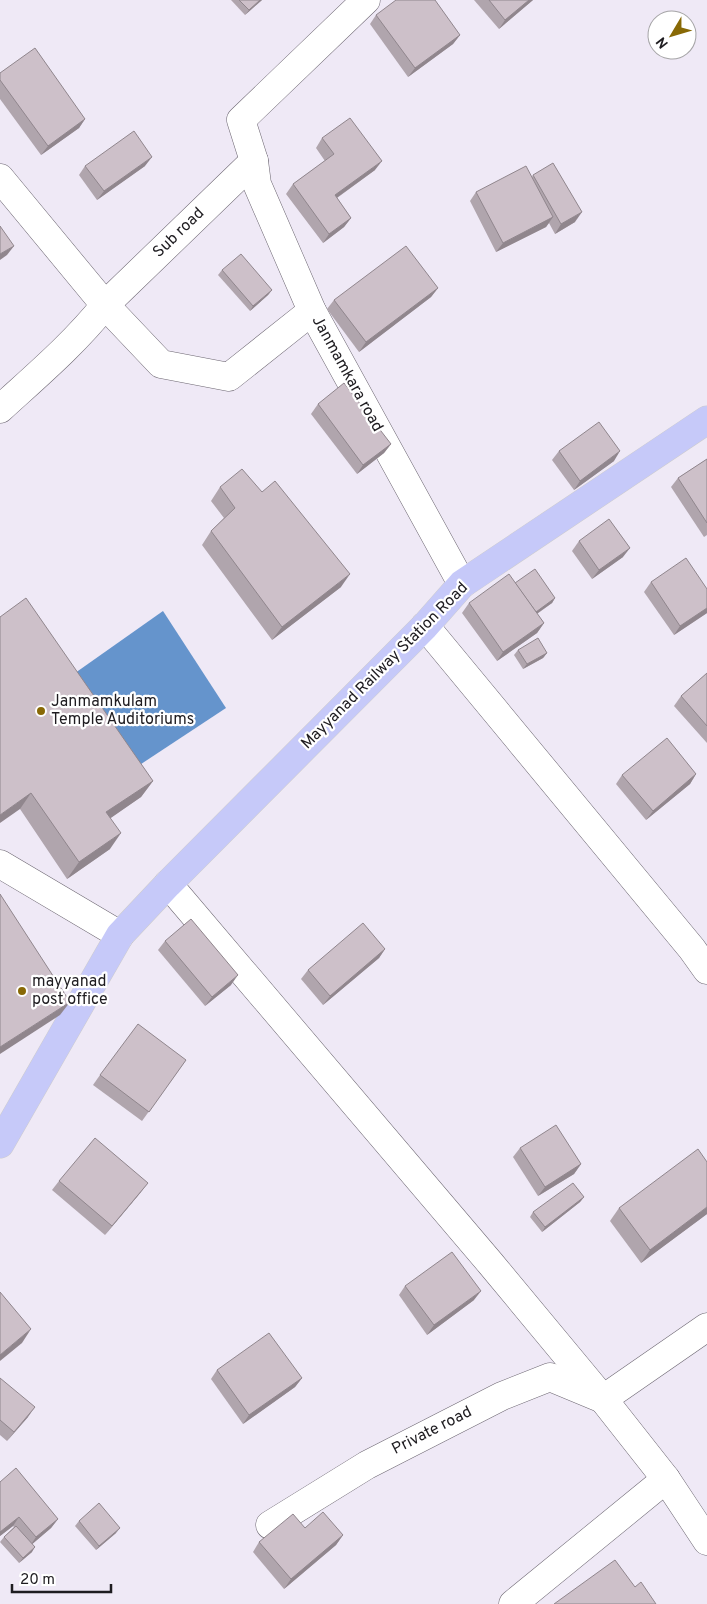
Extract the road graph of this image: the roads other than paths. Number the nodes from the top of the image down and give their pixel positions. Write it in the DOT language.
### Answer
graph roads {
  1 [pos="366,0"];
  2 [pos="256,172"];
  3 [pos="0,178"];
  4 [pos="105,305"];
  5 [pos="312,311"];
  6 [pos="0,409"];
  7 [pos="707,420"];
  8 [pos="462,584"];
  9 [pos="425,626"];
  10 [pos="0,864"];
  11 [pos="168,884"];
  12 [pos="120,935"];
  13 [pos="702,953"];
  14 [pos="0,1144"];
  15 [pos="707,1328"];
  16 [pos="603,1399"];
  17 [pos="666,1479"];
  18 [pos="270,1525"];
  19 [pos="707,1541"];
  20 [pos="513,1604"];
  1 -- 2 [label="street, Janmamkara road"];
  2 -- 4 [label="street, Sub road"];
  2 -- 5 [label="street, Janmamkara road"];
  3 -- 4 [label="street"];
  4 -- 5 [label="street"];
  4 -- 6 [label="street, Sub road"];
  5 -- 8 [label="street, Janmamkara road"];
  7 -- 8 [label="main road, Mayyanad Railway Station Road"];
  8 -- 9 [label="main road, Mayyanad Railway Station Road"];
  9 -- 11 [label="main road, Mayyanad Railway Station Road"];
  9 -- 13 [label="street"];
  10 -- 12 [label="street"];
  11 -- 12 [label="main road, Mayyanad Railway Station Road"];
  11 -- 16 [label="street"];
  12 -- 14 [label="main road, Mayyanad Railway Station Road"];
  15 -- 16 [label="street"];
  16 -- 17 [label="street"];
  16 -- 18 [label="street, Private road"];
  17 -- 19 [label="street"];
  17 -- 20 [label="street"];
}
